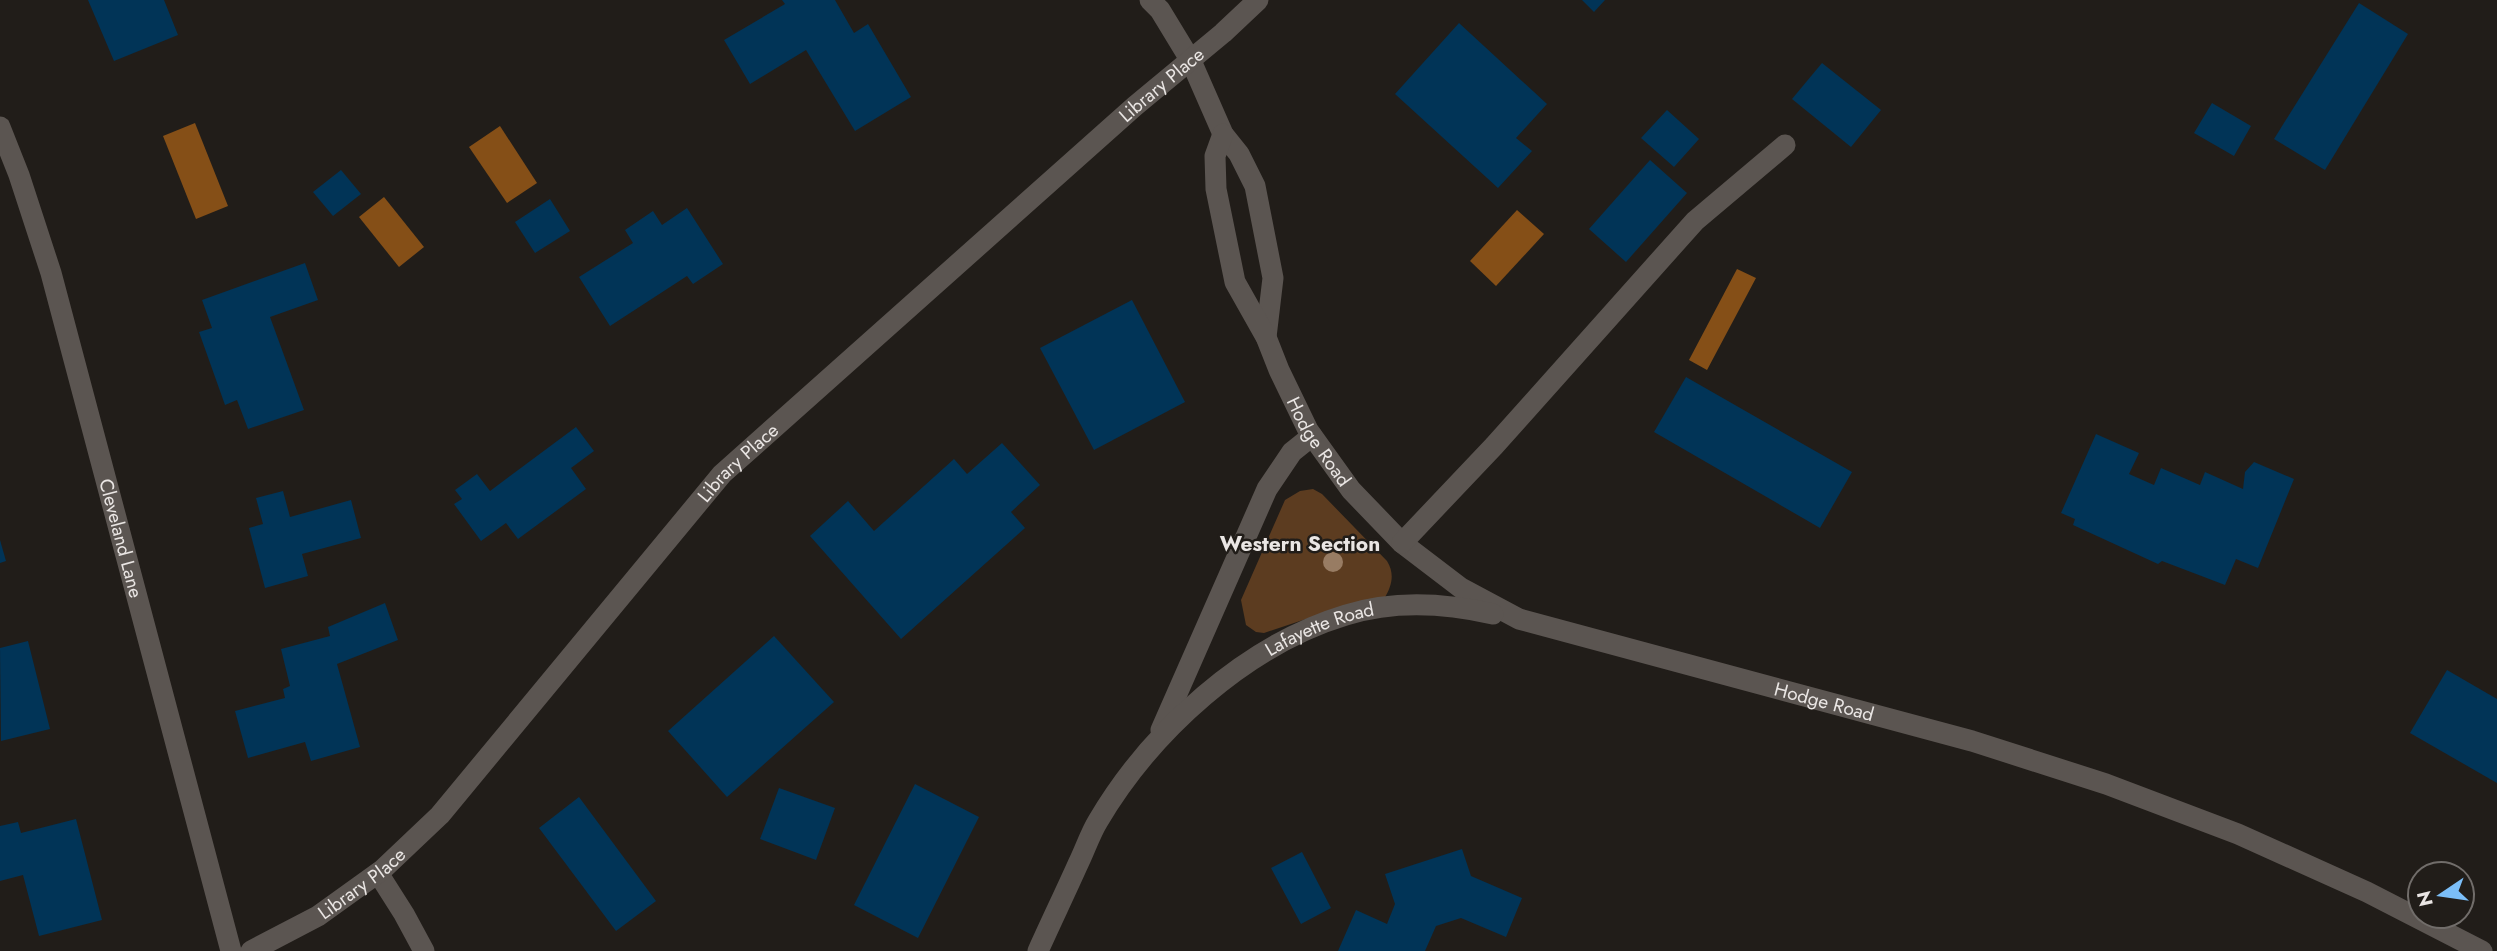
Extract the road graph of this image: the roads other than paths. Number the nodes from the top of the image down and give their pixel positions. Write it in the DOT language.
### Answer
graph roads {
  1 [pos="1258,0"];
  2 [pos="1156,5"];
  3 [pos="1191,61"];
  4 [pos="0,127"];
  5 [pos="1223,134"];
  6 [pos="1785,145"];
  7 [pos="1266,337"];
  8 [pos="1312,436"];
  9 [pos="1402,544"];
  10 [pos="1519,619"];
  11 [pos="1155,746"];
  12 [pos="378,873"];
  13 [pos="231,951"];
  14 [pos="251,951"];
  15 [pos="424,951"];
  16 [pos="1038,951"];
  17 [pos="2482,951"];
  1 -- 3 [label="street, Library Place"];
  2 -- 3 [label="street, Hodge Road"];
  3 -- 5 [label="street, Hodge Road"];
  3 -- 12 [label="street, Library Place"];
  4 -- 13 [label="street, Cleveland Lane"];
  5 -- 7 [label="street, Hodge Road"];
  5 -- 7 [label="street, Hodge Road"];
  6 -- 9 [label="street"];
  7 -- 8 [label="street, Hodge Road"];
  8 -- 9 [label="street, Hodge Road"];
  8 -- 11 [label="street, Lafayette Road"];
  9 -- 10 [label="street, Hodge Road"];
  10 -- 11 [label="street, Lafayette Road"];
  10 -- 17 [label="street, Hodge Road"];
  11 -- 16 [label="street, Lafayette Road"];
  12 -- 14 [label="street, Library Place"];
  12 -- 15 [label="street"];
}
